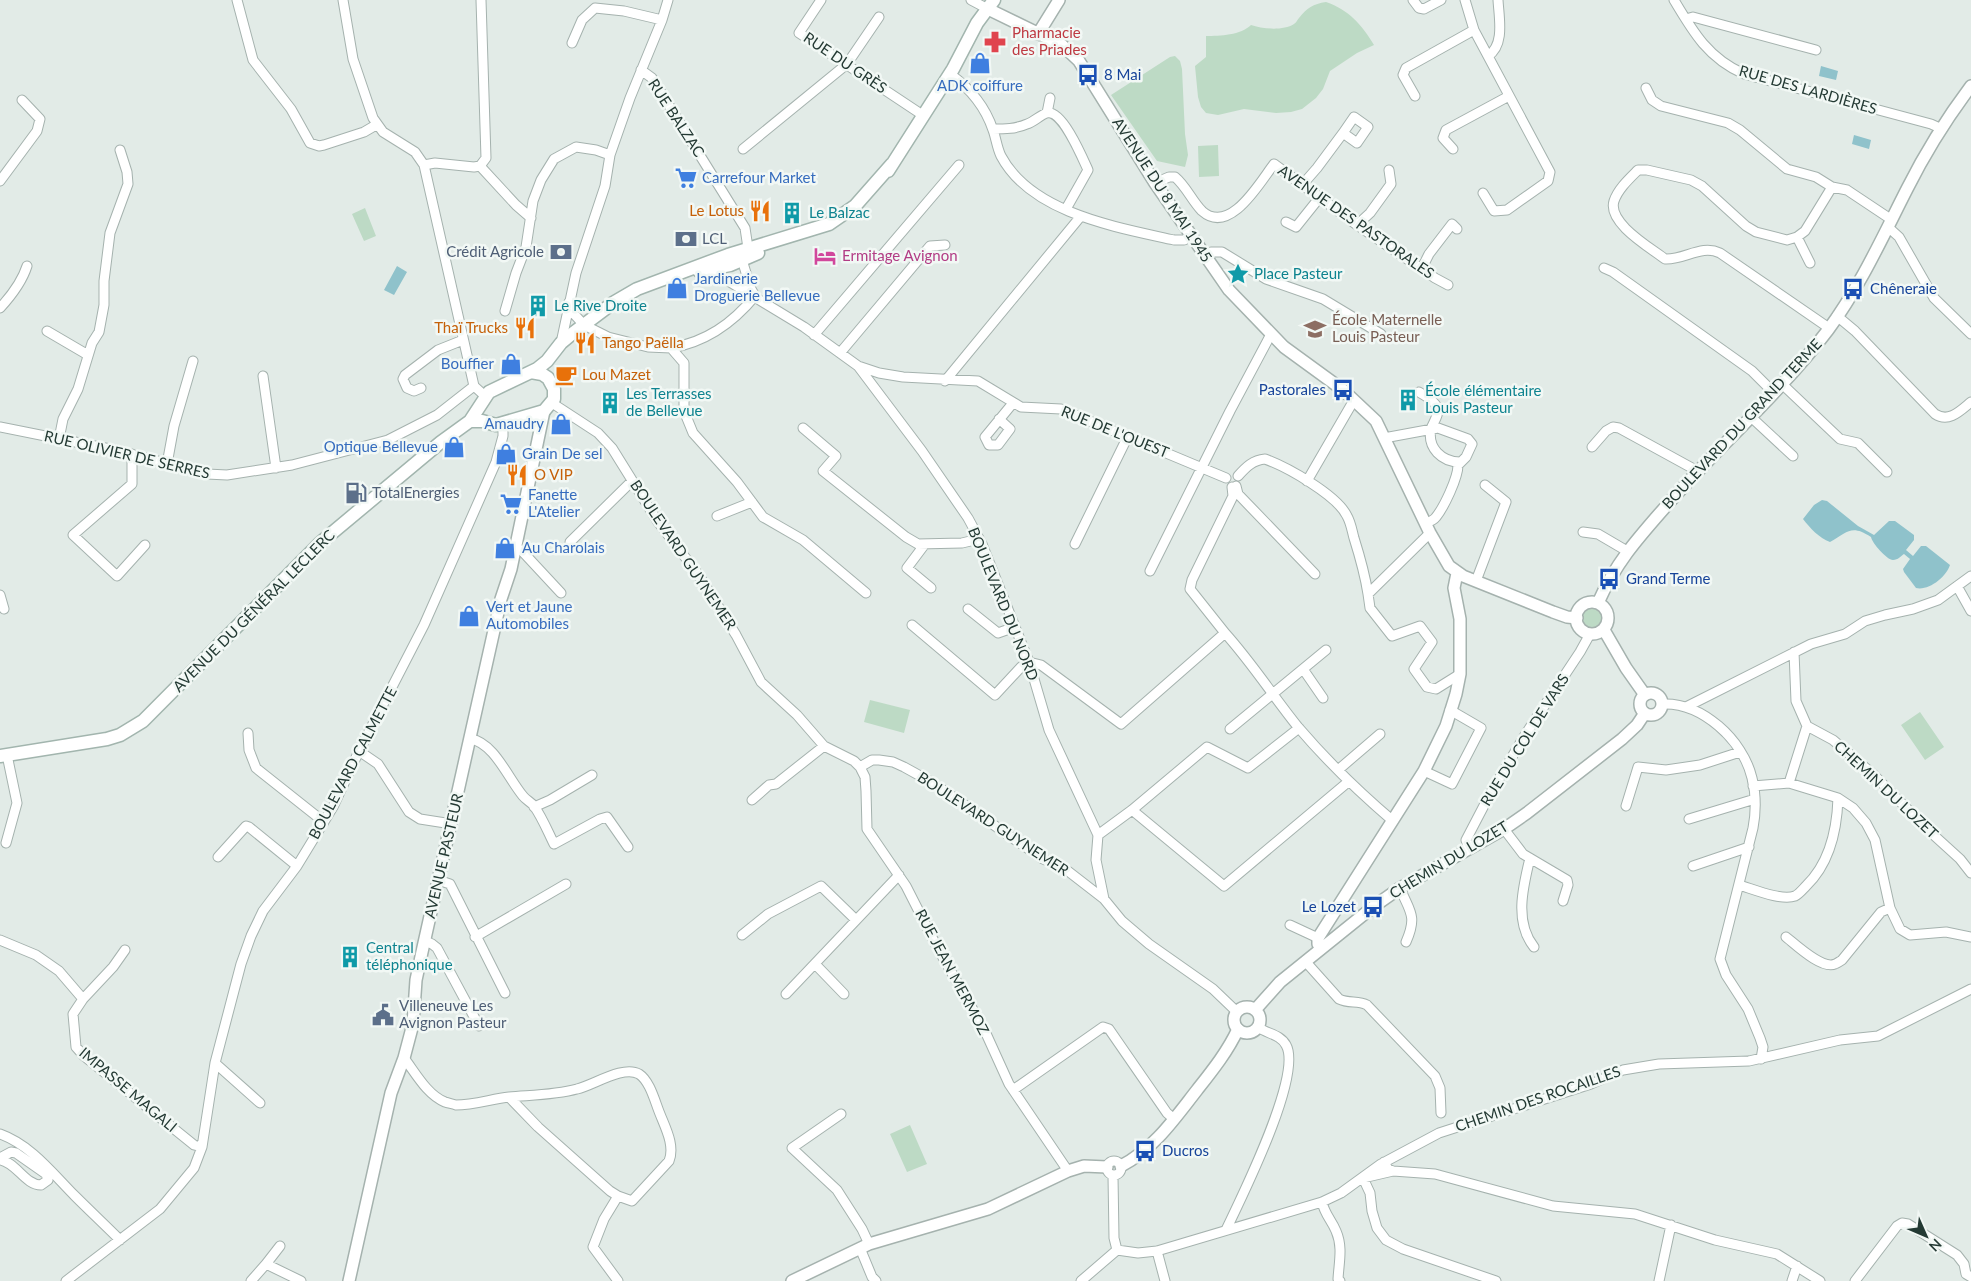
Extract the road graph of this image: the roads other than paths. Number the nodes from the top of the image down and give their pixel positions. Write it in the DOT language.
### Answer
graph roads {
  1 [pos="237,0"];
  2 [pos="343,0"];
  3 [pos="481,0"];
  4 [pos="668,0"];
  5 [pos="821,0"];
  6 [pos="971,0"];
  7 [pos="1003,0"];
  8 [pos="1059,0"];
  9 [pos="1413,0"];
  10 [pos="1441,0"];
  11 [pos="1465,0"];
  12 [pos="1498,0"];
  13 [pos="1674,0"];
  14 [pos="602,4"];
  15 [pos="992,7"];
  16 [pos="879,17"];
  17 [pos="1686,19"];
  18 [pos="662,20"];
  19 [pos="1474,30"];
  20 [pos="1038,34"];
  21 [pos="572,43"];
  22 [pos="1816,50"];
  23 [pos="1488,56"];
  24 [pos="847,64"];
  25 [pos="641,70"];
  26 [pos="951,71"];
  27 [pos="1646,88"];
  28 [pos="1970,89"];
  29 [pos="1415,96"];
  30 [pos="1510,96"];
  31 [pos="1050,98"];
  32 [pos="22,100"];
  33 [pos="1047,113"];
  34 [pos="924,116"];
  35 [pos="376,125"];
  36 [pos="992,129"];
  37 [pos="1942,129"];
  38 [pos="1343,133"];
  39 [pos="743,149"];
  40 [pos="1453,149"];
  41 [pos="120,150"];
  42 [pos="610,156"];
  43 [pos="424,165"];
  44 [pos="959,165"];
  45 [pos="480,166"];
  46 [pos="1389,170"];
  47 [pos="0,181"];
  48 [pos="1155,183"];
  49 [pos="1303,184"];
  50 [pos="1832,187"];
  51 [pos="1482,192"];
  52 [pos="1320,197"];
  53 [pos="1066,209"];
  54 [pos="1081,216"];
  55 [pos="531,218"];
  56 [pos="1286,222"];
  57 [pos="1890,224"];
  58 [pos="1357,225"];
  59 [pos="1457,229"];
  60 [pos="1191,237"];
  61 [pos="1797,237"];
  62 [pos="945,245"];
  63 [pos="745,254"];
  64 [pos="1204,255"];
  65 [pos="718,263"];
  66 [pos="1810,263"];
  67 [pos="27,266"];
  68 [pos="1422,268"];
  69 [pos="1604,268"];
  70 [pos="1448,285"];
  71 [pos="755,296"];
  72 [pos="569,302"];
  73 [pos="0,308"];
  74 [pos="505,311"];
  75 [pos="1837,316"];
  76 [pos="584,325"];
  77 [pos="1829,328"];
  78 [pos="47,331"];
  79 [pos="1271,334"];
  80 [pos="1381,334"];
  81 [pos="1971,334"];
  82 [pos="814,335"];
  83 [pos="463,340"];
  84 [pos="561,343"];
  85 [pos="671,348"];
  86 [pos="840,353"];
  87 [pos="88,355"];
  88 [pos="193,361"];
  89 [pos="547,361"];
  90 [pos="858,366"];
  91 [pos="531,372"];
  92 [pos="263,376"];
  93 [pos="548,378"];
  94 [pos="945,380"];
  95 [pos="474,386"];
  96 [pos="422,388"];
  97 [pos="1778,388"];
  98 [pos="1419,392"];
  99 [pos="1354,400"];
  100 [pos="482,402"];
  101 [pos="1971,402"];
  102 [pos="1013,403"];
  103 [pos="548,407"];
  104 [pos="1751,417"];
  105 [pos="524,418"];
  106 [pos="999,420"];
  107 [pos="470,421"];
  108 [pos="488,422"];
  109 [pos="503,424"];
  110 [pos="0,427"];
  111 [pos="804,428"];
  112 [pos="1431,429"];
  113 [pos="540,430"];
  114 [pos="1128,436"];
  115 [pos="1384,438"];
  116 [pos="60,439"];
  117 [pos="1592,447"];
  118 [pos="132,454"];
  119 [pos="1793,456"];
  120 [pos="1460,462"];
  121 [pos="167,464"];
  122 [pos="276,468"];
  123 [pos="1202,468"];
  124 [pos="1696,471"];
  125 [pos="1888,472"];
  126 [pos="1238,476"];
  127 [pos="1226,478"];
  128 [pos="632,481"];
  129 [pos="1306,481"];
  130 [pos="1485,485"];
  131 [pos="1234,486"];
  132 [pos="752,502"];
  133 [pos="717,516"];
  134 [pos="1428,528"];
  135 [pos="1583,532"];
  136 [pos="979,539"];
  137 [pos="570,542"];
  138 [pos="925,544"];
  139 [pos="1075,544"];
  140 [pos="145,545"];
  141 [pos="515,549"];
  142 [pos="1627,550"];
  143 [pos="1150,571"];
  144 [pos="1457,573"];
  145 [pos="1315,574"];
  146 [pos="1971,576"];
  147 [pos="1476,581"];
  148 [pos="1957,586"];
  149 [pos="931,588"];
  150 [pos="561,593"];
  151 [pos="866,594"];
  152 [pos="1368,594"];
  153 [pos="0,595"];
  154 [pos="1598,603"];
  155 [pos="4,609"];
  156 [pos="968,609"];
  157 [pos="1971,611"];
  158 [pos="1577,618"];
  159 [pos="912,625"];
  160 [pos="1015,627"];
  161 [pos="1604,630"];
  162 [pos="1225,633"];
  163 [pos="1590,634"];
  164 [pos="1326,650"];
  165 [pos="1794,652"];
  166 [pos="1028,662"];
  167 [pos="1303,669"];
  168 [pos="1460,674"];
  169 [pos="1272,694"];
  170 [pos="1645,695"];
  171 [pos="1323,698"];
  172 [pos="1662,704"];
  173 [pos="1686,706"];
  174 [pos="1450,710"];
  175 [pos="1645,713"];
  176 [pos="1807,726"];
  177 [pos="1299,728"];
  178 [pos="1230,729"];
  179 [pos="248,733"];
  180 [pos="1380,734"];
  181 [pos="471,739"];
  182 [pos="824,746"];
  183 [pos="359,751"];
  184 [pos="1740,752"];
  185 [pos="4,756"];
  186 [pos="860,767"];
  187 [pos="1338,770"];
  188 [pos="1424,771"];
  189 [pos="592,775"];
  190 [pos="1348,782"];
  191 [pos="1789,783"];
  192 [pos="1754,786"];
  193 [pos="1838,798"];
  194 [pos="752,800"];
  195 [pos="1755,800"];
  196 [pos="1626,806"];
  197 [pos="534,807"];
  198 [pos="1132,810"];
  199 [pos="1689,818"];
  200 [pos="1393,821"];
  201 [pos="324,822"];
  202 [pos="452,824"];
  203 [pos="1504,829"];
  204 [pos="1098,834"];
  205 [pos="6,842"];
  206 [pos="628,847"];
  207 [pos="1749,847"];
  208 [pos="1469,849"];
  209 [pos="218,857"];
  210 [pos="1530,858"];
  211 [pos="296,866"];
  212 [pos="1692,866"];
  213 [pos="1971,872"];
  214 [pos="898,875"];
  215 [pos="438,880"];
  216 [pos="566,884"];
  217 [pos="1739,885"];
  218 [pos="1400,888"];
  219 [pos="1104,899"];
  220 [pos="1563,901"];
  221 [pos="1890,908"];
  222 [pos="1336,911"];
  223 [pos="856,920"];
  224 [pos="1290,925"];
  225 [pos="1340,933"];
  226 [pos="742,935"];
  227 [pos="475,937"];
  228 [pos="1786,937"];
  229 [pos="1971,937"];
  230 [pos="0,940"];
  231 [pos="424,941"];
  232 [pos="1406,942"];
  233 [pos="1319,943"];
  234 [pos="1534,947"];
  235 [pos="126,950"];
  236 [pos="1305,961"];
  237 [pos="815,964"];
  238 [pos="1971,989"];
  239 [pos="505,993"];
  240 [pos="786,994"];
  241 [pos="844,994"];
  242 [pos="83,999"];
  243 [pos="1255,1010"];
  244 [pos="1237,1012"];
  245 [pos="479,1026"];
  246 [pos="1258,1027"];
  247 [pos="1238,1029"];
  248 [pos="404,1058"];
  249 [pos="1761,1059"];
  250 [pos="215,1063"];
  251 [pos="1013,1090"];
  252 [pos="509,1097"];
  253 [pos="260,1104"];
  254 [pos="1441,1113"];
  255 [pos="841,1114"];
  256 [pos="1174,1119"];
  257 [pos="0,1134"];
  258 [pos="202,1147"];
  259 [pos="0,1159"];
  260 [pos="1384,1162"];
  261 [pos="1121,1166"];
  262 [pos="1393,1170"];
  263 [pos="1068,1171"];
  264 [pos="1110,1171"];
  265 [pos="1363,1178"];
  266 [pos="618,1196"];
  267 [pos="1322,1202"];
  268 [pos="1671,1225"];
  269 [pos="1226,1230"];
  270 [pos="120,1240"];
  271 [pos="280,1246"];
  272 [pos="864,1246"];
  273 [pos="1117,1250"];
  274 [pos="1157,1250"];
  275 [pos="266,1264"];
  276 [pos="1797,1266"];
  277 [pos="1971,1277"];
  278 [pos="66,1281"];
  279 [pos="251,1281"];
  280 [pos="301,1281"];
  281 [pos="349,1281"];
  282 [pos="618,1281"];
  283 [pos="792,1281"];
  284 [pos="876,1281"];
  285 [pos="1081,1281"];
  286 [pos="1164,1281"];
  287 [pos="1340,1281"];
  288 [pos="1496,1281"];
  289 [pos="1659,1281"];
  290 [pos="1792,1281"];
  291 [pos="1820,1281"];
  292 [pos="1855,1281"];
  1 -- 35 [label="street"];
  2 -- 35 [label="street"];
  3 -- 45 [label="street"];
  4 -- 18 [label="street"];
  5 -- 24 [label="street, RUE DU GRÈS"];
  6 -- 15 [label="street"];
  7 -- 15 [label="main road"];
  8 -- 20 [label="street"];
  9 -- 10 [label="street"];
  11 -- 19 [label="street"];
  12 -- 23 [label="street"];
  13 -- 17 [label="street, RUE DES LARDIÈRES"];
  14 -- 18 [label="street"];
  14 -- 21 [label="street"];
  15 -- 20 [label="street, AVENUE DU 8 MAI 1945"];
  15 -- 26 [label="main road"];
  16 -- 24 [label="street"];
  17 -- 22 [label="street"];
  17 -- 37 [label="street, RUE DES LARDIÈRES"];
  18 -- 25 [label="street"];
  19 -- 23 [label="street"];
  19 -- 29 [label="street"];
  20 -- 48 [label="street, AVENUE DU 8 MAI 1945"];
  23 -- 30 [label="street"];
  24 -- 34 [label="street, RUE DU GRÈS"];
  24 -- 39 [label="street"];
  25 -- 42 [label="street"];
  25 -- 63 [label="street, RUE BALZAC"];
  26 -- 34 [label="main road"];
  26 -- 36 [label="street"];
  27 -- 50 [label="street"];
  28 -- 37 [label="street, BOULEVARD DU GRAND TERME"];
  30 -- 40 [label="street"];
  30 -- 51 [label="street"];
  31 -- 33 [label="street"];
  32 -- 47 [label="street"];
  33 -- 36 [label="street"];
  33 -- 53 [label="street"];
  34 -- 63 [label="main road"];
  35 -- 43 [label="street"];
  36 -- 53 [label="street"];
  37 -- 57 [label="street, BOULEVARD DU GRAND TERME"];
  38 -- 49 [label="street"];
  41 -- 87 [label="street"];
  42 -- 55 [label="street"];
  42 -- 72 [label="street"];
  43 -- 45 [label="street"];
  43 -- 83 [label="street"];
  44 -- 82 [label="street"];
  45 -- 55 [label="street"];
  46 -- 58 [label="street"];
  48 -- 49 [label="street, AVENUE DES PASTORALES"];
  48 -- 60 [label="street, AVENUE DU 8 MAI 1945"];
  49 -- 52 [label="street, AVENUE DES PASTORALES"];
  50 -- 57 [label="street"];
  50 -- 61 [label="street"];
  52 -- 56 [label="street"];
  52 -- 58 [label="street, AVENUE DES PASTORALES"];
  53 -- 54 [label="street"];
  54 -- 60 [label="street"];
  54 -- 94 [label="street"];
  55 -- 74 [label="street"];
  57 -- 75 [label="street, BOULEVARD DU GRAND TERME"];
  57 -- 81 [label="street"];
  58 -- 68 [label="street, AVENUE DES PASTORALES"];
  59 -- 68 [label="street"];
  60 -- 64 [label="street, AVENUE DU 8 MAI 1945"];
  61 -- 66 [label="street"];
  61 -- 77 [label="street"];
  62 -- 86 [label="street"];
  63 -- 65 [label="main road"];
  63 -- 71 [label="street"];
  64 -- 79 [label="street, AVENUE DU 8 MAI 1945"];
  64 -- 80 [label="street"];
  65 -- 71 [label="street, BOULEVARD DU NORD"];
  65 -- 76 [label="main road"];
  67 -- 73 [label="street"];
  68 -- 70 [label="street, AVENUE DES PASTORALES"];
  69 -- 97 [label="street"];
  71 -- 82 [label="street, BOULEVARD DU NORD"];
  71 -- 85 [label="street"];
  72 -- 76 [label="street"];
  72 -- 84 [label="street"];
  75 -- 77 [label="street, BOULEVARD DU GRAND TERME"];
  75 -- 101 [label="street"];
  76 -- 84 [label="main road"];
  76 -- 85 [label="street"];
  77 -- 97 [label="street, BOULEVARD DU GRAND TERME"];
  78 -- 87 [label="street"];
  79 -- 99 [label="street, AVENUE DU 8 MAI 1945"];
  79 -- 123 [label="street"];
  82 -- 86 [label="street, BOULEVARD DU NORD"];
  83 -- 95 [label="street"];
  83 -- 96 [label="street"];
  84 -- 89 [label="main road"];
  85 -- 132 [label="street"];
  86 -- 90 [label="street, BOULEVARD DU NORD"];
  87 -- 116 [label="street"];
  88 -- 121 [label="street"];
  89 -- 91 [label="main road"];
  89 -- 93 [label="main road"];
  90 -- 94 [label="street, RUE DE L'OUEST"];
  90 -- 136 [label="street, BOULEVARD DU NORD"];
  91 -- 93 [label="main road"];
  91 -- 100 [label="main road"];
  92 -- 122 [label="street"];
  93 -- 103 [label="main road"];
  94 -- 102 [label="street, RUE DE L'OUEST"];
  95 -- 100 [label="street"];
  95 -- 122 [label="street, RUE OLIVIER DE SERRES"];
  97 -- 104 [label="street, BOULEVARD DU GRAND TERME"];
  97 -- 125 [label="street"];
  98 -- 112 [label="street"];
  99 -- 115 [label="street, AVENUE DU 8 MAI 1945"];
  99 -- 129 [label="street"];
  100 -- 107 [label="main road, AVENUE DU GÉNÉRAL LECLERC"];
  100 -- 108 [label="main road"];
  102 -- 106 [label="street"];
  102 -- 114 [label="street, RUE DE L'OUEST"];
  103 -- 105 [label="main road"];
  103 -- 113 [label="street, AVENUE PASTEUR"];
  103 -- 128 [label="street, BOULEVARD GUYNEMER"];
  104 -- 119 [label="street"];
  104 -- 124 [label="street, BOULEVARD DU GRAND TERME"];
  105 -- 109 [label="main road"];
  105 -- 113 [label="street"];
  107 -- 108 [label="main road"];
  107 -- 185 [label="main road, AVENUE DU GÉNÉRAL LECLERC"];
  108 -- 109 [label="main road"];
  109 -- 183 [label="street, BOULEVARD CALMETTE"];
  110 -- 116 [label="street, RUE OLIVIER DE SERRES"];
  111 -- 138 [label="street"];
  112 -- 115 [label="street"];
  112 -- 120 [label="street"];
  112 -- 120 [label="street"];
  113 -- 141 [label="street, AVENUE PASTEUR"];
  114 -- 123 [label="street, RUE DE L'OUEST"];
  114 -- 139 [label="street"];
  115 -- 134 [label="street, AVENUE DU 8 MAI 1945"];
  116 -- 118 [label="street, RUE OLIVIER DE SERRES"];
  117 -- 124 [label="street"];
  118 -- 121 [label="street, RUE OLIVIER DE SERRES"];
  118 -- 140 [label="street"];
  120 -- 134 [label="street"];
  121 -- 122 [label="street, RUE OLIVIER DE SERRES"];
  123 -- 127 [label="street, RUE DE L'OUEST"];
  123 -- 143 [label="street"];
  124 -- 142 [label="street, BOULEVARD DU GRAND TERME"];
  126 -- 127 [label="street"];
  126 -- 129 [label="street"];
  126 -- 131 [label="street"];
  127 -- 131 [label="street"];
  128 -- 137 [label="street"];
  128 -- 182 [label="street, BOULEVARD GUYNEMER"];
  129 -- 152 [label="street"];
  130 -- 147 [label="street"];
  131 -- 145 [label="street"];
  131 -- 162 [label="street"];
  132 -- 133 [label="street"];
  132 -- 151 [label="street"];
  134 -- 144 [label="street, AVENUE DU 8 MAI 1945"];
  134 -- 152 [label="street"];
  135 -- 142 [label="street"];
  136 -- 138 [label="street"];
  136 -- 160 [label="street, BOULEVARD DU NORD"];
  138 -- 149 [label="street"];
  141 -- 150 [label="street"];
  141 -- 181 [label="street, AVENUE PASTEUR"];
  142 -- 154 [label="street, BOULEVARD DU GRAND TERME"];
  144 -- 147 [label="street, AVENUE DU 8 MAI 1945"];
  144 -- 168 [label="street"];
  146 -- 148 [label="street"];
  147 -- 158 [label="street, AVENUE DU 8 MAI 1945"];
  148 -- 157 [label="street"];
  148 -- 165 [label="street"];
  152 -- 168 [label="street"];
  153 -- 155 [label="street"];
  154 -- 158 [label="street"];
  154 -- 161 [label="street"];
  156 -- 160 [label="street"];
  158 -- 163 [label="street"];
  159 -- 166 [label="street"];
  160 -- 166 [label="street, BOULEVARD DU NORD"];
  161 -- 163 [label="street"];
  161 -- 170 [label="street"];
  162 -- 166 [label="street"];
  162 -- 169 [label="street"];
  163 -- 208 [label="street, RUE DU COL DE VARS"];
  164 -- 167 [label="street"];
  165 -- 173 [label="street"];
  165 -- 176 [label="street"];
  166 -- 204 [label="street, BOULEVARD DU NORD"];
  167 -- 169 [label="street"];
  167 -- 171 [label="street"];
  168 -- 174 [label="street"];
  169 -- 177 [label="street"];
  169 -- 178 [label="street"];
  170 -- 172 [label="street"];
  170 -- 175 [label="street"];
  172 -- 173 [label="street"];
  172 -- 175 [label="street"];
  173 -- 184 [label="street"];
  174 -- 188 [label="street"];
  174 -- 188 [label="street"];
  175 -- 203 [label="street, CHEMIN DU LOZET"];
  176 -- 191 [label="street"];
  176 -- 213 [label="street, CHEMIN DU LOZET"];
  177 -- 187 [label="street"];
  177 -- 198 [label="street"];
  179 -- 201 [label="street"];
  180 -- 187 [label="street"];
  181 -- 197 [label="street"];
  181 -- 202 [label="street, AVENUE PASTEUR"];
  182 -- 186 [label="street, BOULEVARD GUYNEMER"];
  182 -- 194 [label="street"];
  183 -- 201 [label="street, BOULEVARD CALMETTE"];
  183 -- 202 [label="street"];
  184 -- 192 [label="street"];
  184 -- 196 [label="street"];
  185 -- 205 [label="street"];
  186 -- 214 [label="street, RUE JEAN MERMOZ"];
  186 -- 219 [label="street, BOULEVARD GUYNEMER"];
  187 -- 190 [label="street"];
  188 -- 200 [label="street"];
  189 -- 197 [label="street"];
  190 -- 198 [label="street"];
  190 -- 200 [label="street"];
  191 -- 192 [label="street"];
  191 -- 193 [label="street"];
  192 -- 195 [label="street"];
  193 -- 217 [label="street"];
  193 -- 221 [label="street"];
  195 -- 199 [label="street"];
  195 -- 207 [label="street"];
  197 -- 206 [label="street"];
  198 -- 204 [label="street"];
  200 -- 222 [label="street"];
  201 -- 211 [label="street, BOULEVARD CALMETTE"];
  202 -- 215 [label="street, AVENUE PASTEUR"];
  203 -- 208 [label="street, CHEMIN DU LOZET"];
  203 -- 210 [label="street"];
  204 -- 219 [label="street, BOULEVARD DU NORD"];
  207 -- 212 [label="street"];
  207 -- 217 [label="street"];
  208 -- 218 [label="street, CHEMIN DU LOZET"];
  209 -- 211 [label="street"];
  210 -- 220 [label="street"];
  210 -- 234 [label="street"];
  211 -- 250 [label="street, BOULEVARD CALMETTE"];
  214 -- 223 [label="street"];
  214 -- 251 [label="street, RUE JEAN MERMOZ"];
  215 -- 227 [label="street"];
  215 -- 231 [label="street, AVENUE PASTEUR"];
  216 -- 227 [label="street"];
  217 -- 249 [label="street"];
  218 -- 225 [label="street, CHEMIN DU LOZET"];
  218 -- 232 [label="street"];
  219 -- 244 [label="street, BOULEVARD GUYNEMER"];
  221 -- 228 [label="street"];
  221 -- 229 [label="street"];
  222 -- 225 [label="street"];
  222 -- 233 [label="street"];
  223 -- 226 [label="street"];
  223 -- 237 [label="street"];
  224 -- 233 [label="street"];
  225 -- 233 [label="street, CHEMIN DU LOZET"];
  227 -- 239 [label="street"];
  230 -- 242 [label="street"];
  231 -- 245 [label="street"];
  231 -- 248 [label="street, AVENUE PASTEUR"];
  233 -- 236 [label="street, CHEMIN DU LOZET"];
  235 -- 242 [label="street, IMPASSE MAGALI"];
  236 -- 243 [label="street, CHEMIN DU LOZET"];
  236 -- 254 [label="street"];
  237 -- 240 [label="street"];
  237 -- 241 [label="street"];
  238 -- 249 [label="street, CHEMIN DES ROCAILLES"];
  242 -- 258 [label="street, IMPASSE MAGALI"];
  243 -- 244 [label="street"];
  243 -- 246 [label="street"];
  244 -- 247 [label="street"];
  246 -- 247 [label="street"];
  246 -- 269 [label="street"];
  247 -- 256 [label="street"];
  248 -- 252 [label="street"];
  248 -- 281 [label="street, AVENUE PASTEUR"];
  249 -- 260 [label="street, CHEMIN DES ROCAILLES"];
  250 -- 253 [label="street"];
  250 -- 258 [label="street, BOULEVARD CALMETTE"];
  251 -- 256 [label="street"];
  251 -- 263 [label="street, RUE JEAN MERMOZ"];
  252 -- 266 [label="street"];
  252 -- 266 [label="street"];
  255 -- 272 [label="street"];
  256 -- 261 [label="street"];
  257 -- 270 [label="street"];
  258 -- 270 [label="street, BOULEVARD CALMETTE"];
  259 -- 259 [label="street"];
  260 -- 262 [label="street"];
  260 -- 265 [label="street, CHEMIN DES ROCAILLES"];
  261 -- 264 [label="street"];
  262 -- 265 [label="street"];
  262 -- 268 [label="street"];
  263 -- 264 [label="street"];
  263 -- 272 [label="street"];
  264 -- 273 [label="street"];
  265 -- 267 [label="street, CHEMIN DES ROCAILLES"];
  265 -- 288 [label="street"];
  266 -- 282 [label="street"];
  267 -- 269 [label="street, CHEMIN DES ROCAILLES"];
  267 -- 287 [label="street"];
  268 -- 276 [label="street"];
  268 -- 289 [label="street"];
  269 -- 274 [label="street, CHEMIN DES ROCAILLES"];
  270 -- 278 [label="street, BOULEVARD CALMETTE"];
  271 -- 275 [label="street"];
  272 -- 283 [label="street"];
  272 -- 284 [label="street"];
  273 -- 274 [label="street, CHEMIN DES ROCAILLES"];
  273 -- 285 [label="street"];
  274 -- 286 [label="street"];
  275 -- 279 [label="street"];
  275 -- 280 [label="street"];
  276 -- 290 [label="street"];
  276 -- 291 [label="street"];
  277 -- 292 [label="street"];
}
